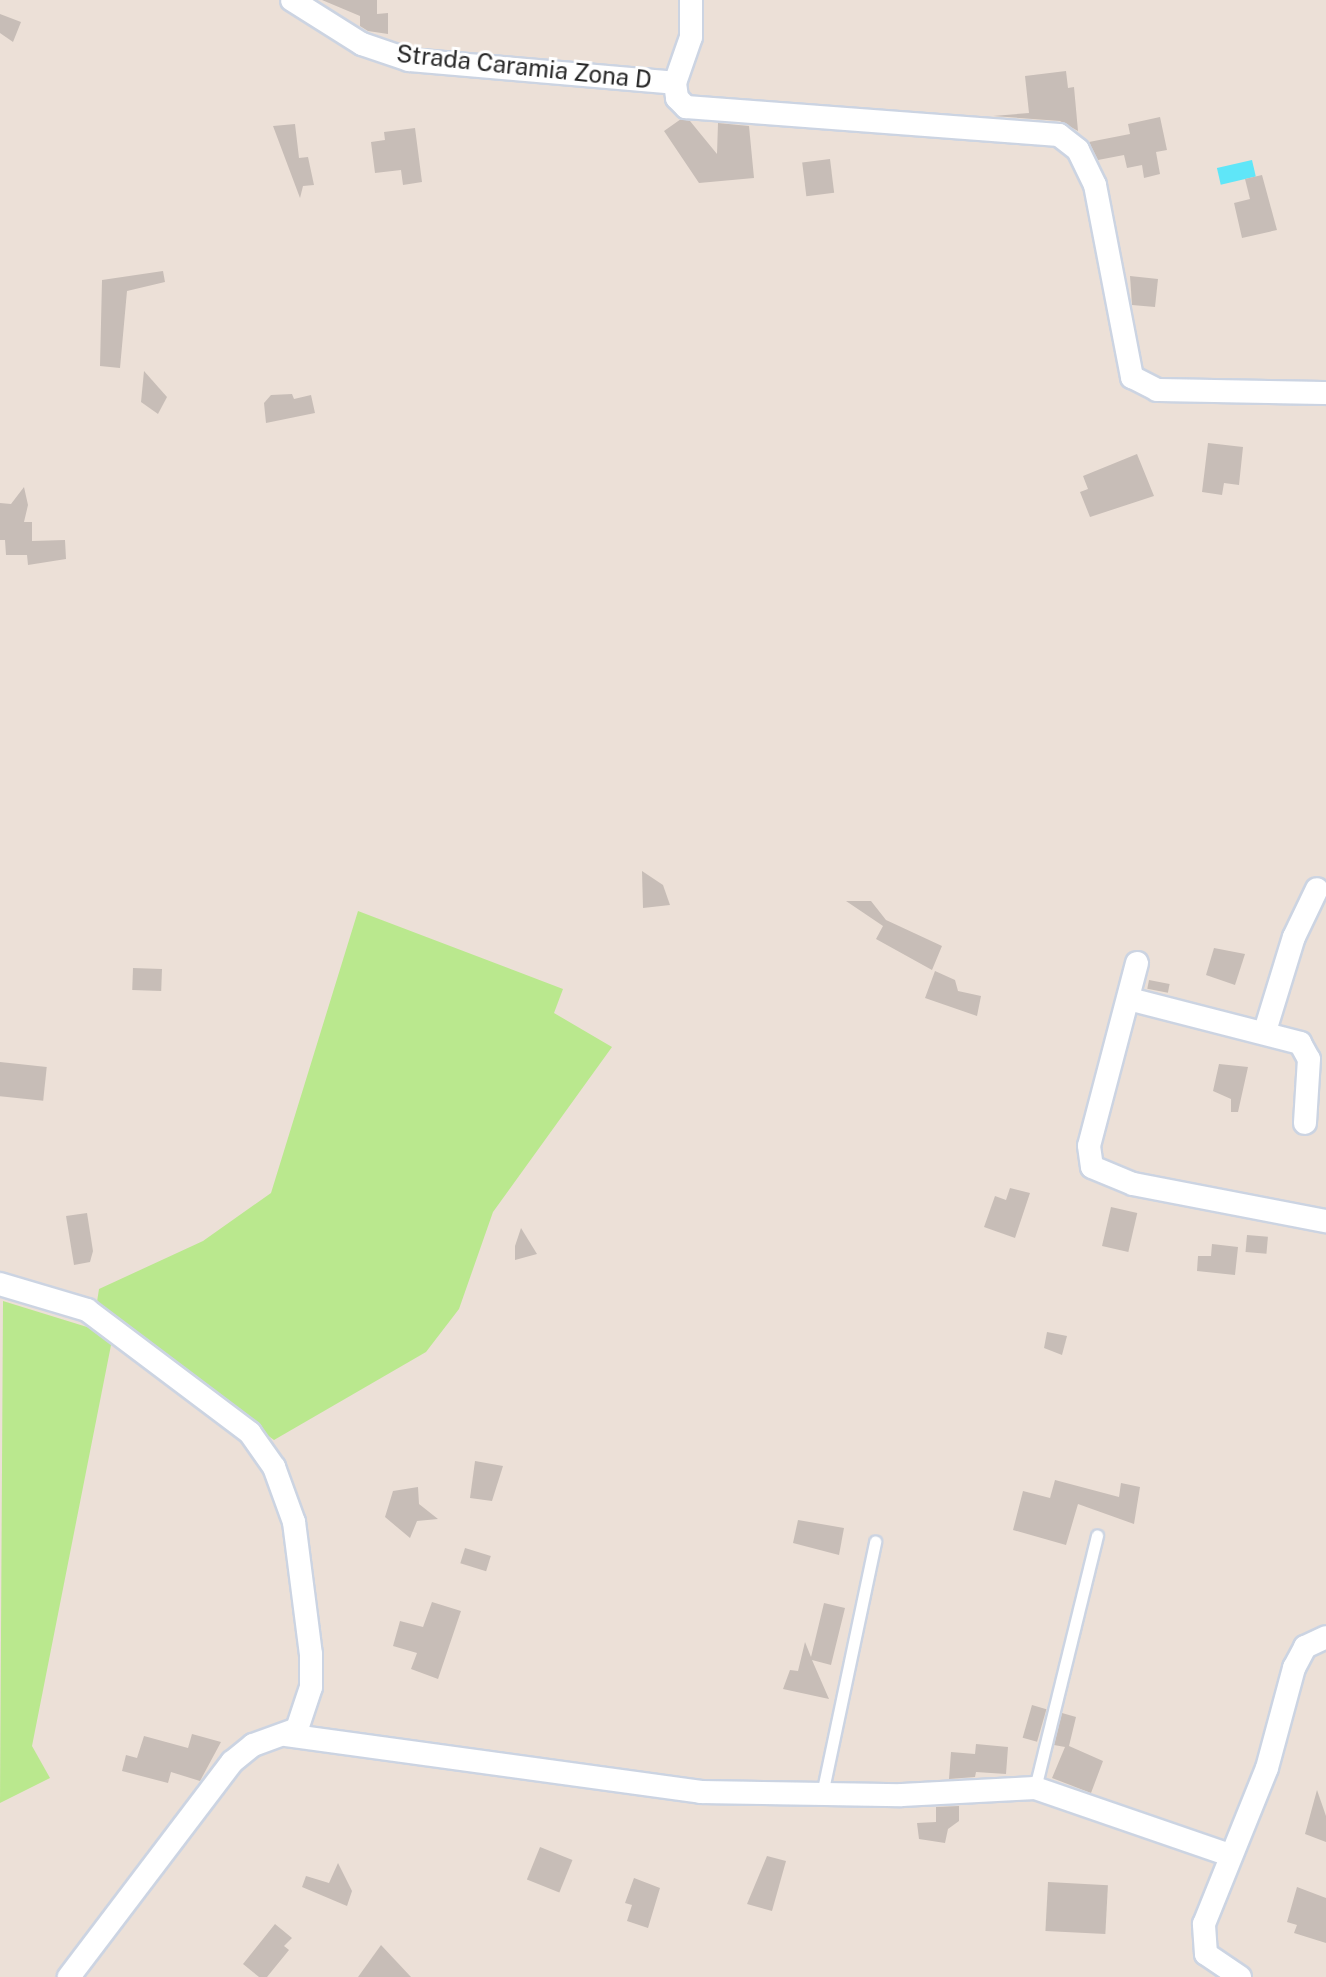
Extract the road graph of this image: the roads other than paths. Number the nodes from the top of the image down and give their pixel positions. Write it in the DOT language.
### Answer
graph roads {
  1 [pos="292,0"];
  2 [pos="691,0"];
  3 [pos="675,83"];
  4 [pos="1326,393"];
  5 [pos="1317,889"];
  6 [pos="1137,963"];
  7 [pos="1129,999"];
  8 [pos="1265,1031"];
  9 [pos="1305,1123"];
  10 [pos="1326,1221"];
  11 [pos="0,1284"];
  12 [pos="1097,1535"];
  13 [pos="875,1542"];
  14 [pos="1326,1637"];
  15 [pos="286,1735"];
  16 [pos="1035,1788"];
  17 [pos="822,1794"];
  18 [pos="1230,1855"];
  19 [pos="69,1977"];
  20 [pos="1240,1977"];
  1 -- 3 [label="street, Strada Caramia Zona D"];
  2 -- 3 [label="street"];
  3 -- 4 [label="street"];
  5 -- 8 [label="street"];
  6 -- 7 [label="street"];
  7 -- 8 [label="street"];
  7 -- 10 [label="street"];
  8 -- 9 [label="street"];
  11 -- 15 [label="street"];
  12 -- 16 [label="lane"];
  13 -- 17 [label="lane"];
  14 -- 18 [label="street"];
  15 -- 17 [label="street"];
  15 -- 19 [label="street"];
  16 -- 17 [label="street"];
  16 -- 18 [label="street"];
  18 -- 20 [label="street"];
}
